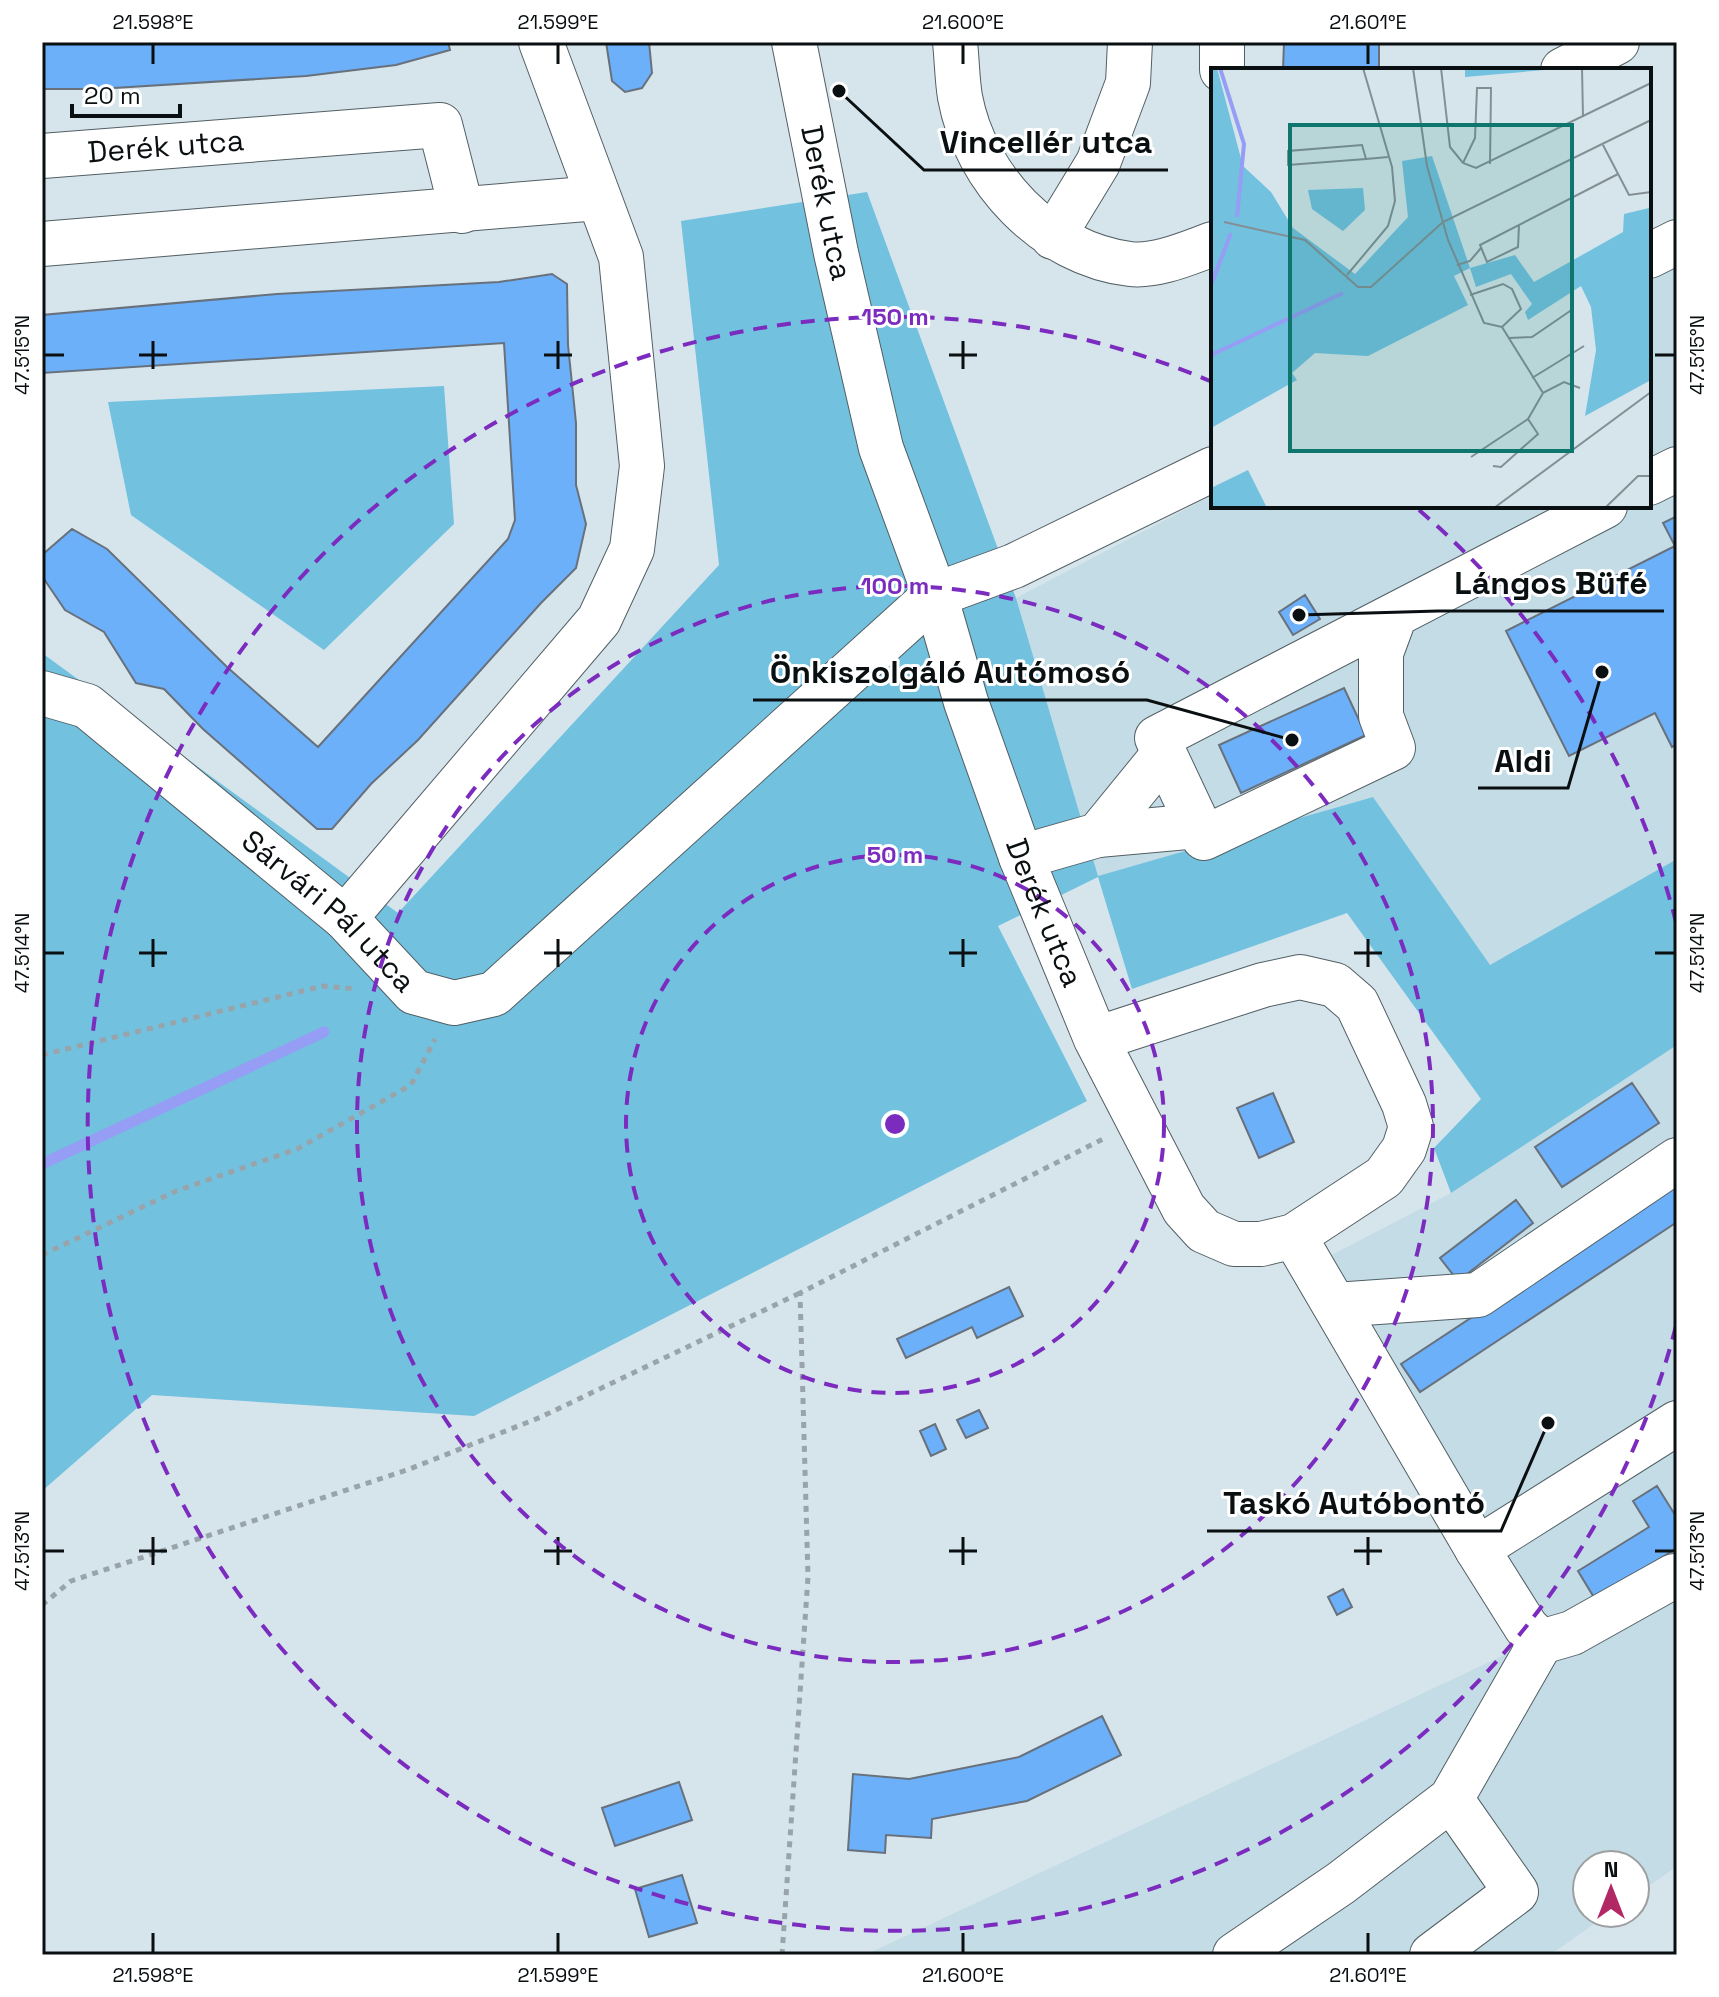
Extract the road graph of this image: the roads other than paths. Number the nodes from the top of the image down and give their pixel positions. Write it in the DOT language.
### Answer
graph roads {
  1 [pos="541,42"];
  2 [pos="794,42"];
  3 [pos="955,42"];
  4 [pos="1130,42"];
  5 [pos="1222,42"];
  6 [pos="1617,42"];
  7 [pos="1222,68"];
  8 [pos="1567,68"];
  9 [pos="42,156"];
  10 [pos="598,198"];
  11 [pos="462,211"];
  12 [pos="1053,237"];
  13 [pos="1677,242"];
  14 [pos="42,244"];
  15 [pos="1211,245"];
  16 [pos="1651,255"];
  17 [pos="1677,469"];
  18 [pos="1211,470"];
  19 [pos="1651,482"];
  20 [pos="1601,508"];
  21 [pos="935,595"];
  22 [pos="1395,615"];
  23 [pos="42,693"];
  24 [pos="1164,754"];
  25 [pos="1198,826"];
  26 [pos="1098,835"];
  27 [pos="1021,857"];
  28 [pos="345,918"];
  29 [pos="1096,1039"];
  30 [pos="1677,1160"];
  31 [pos="1294,1236"];
  32 [pos="1335,1305"];
  33 [pos="1677,1423"];
  34 [pos="1477,1549"];
  35 [pos="1677,1577"];
  36 [pos="1534,1635"];
  37 [pos="1451,1799"];
  38 [pos="1247,1952"];
  39 [pos="1432,1955"];
  1 -- 10 [label="street"];
  2 -- 21 [label="street, Derék utca"];
  3 -- 12 [label="street"];
  4 -- 12 [label="street"];
  5 -- 7 [label="street"];
  6 -- 8 [label="street"];
  9 -- 11 [label="street, Derék utca"];
  10 -- 11 [label="street"];
  10 -- 28 [label="street"];
  11 -- 14 [label="street"];
  12 -- 15 [label="street"];
  13 -- 16 [label="street"];
  17 -- 19 [label="street"];
  18 -- 21 [label="street"];
  20 -- 22 [label="street"];
  21 -- 27 [label="street, Derék utca"];
  21 -- 28 [label="street, Sárvári Pál utca"];
  22 -- 24 [label="street"];
  22 -- 25 [label="street"];
  23 -- 28 [label="street, Sárvári Pál utca"];
  24 -- 25 [label="street"];
  24 -- 26 [label="street"];
  25 -- 26 [label="street"];
  26 -- 27 [label="street"];
  27 -- 29 [label="street, Derék utca"];
  29 -- 31 [label="street, Derék utca"];
  29 -- 31 [label="street"];
  30 -- 32 [label="street"];
  31 -- 32 [label="street"];
  32 -- 34 [label="street"];
  33 -- 34 [label="street"];
  34 -- 36 [label="street"];
  35 -- 36 [label="street"];
  36 -- 37 [label="street"];
  37 -- 38 [label="street"];
  37 -- 39 [label="street"];
}
